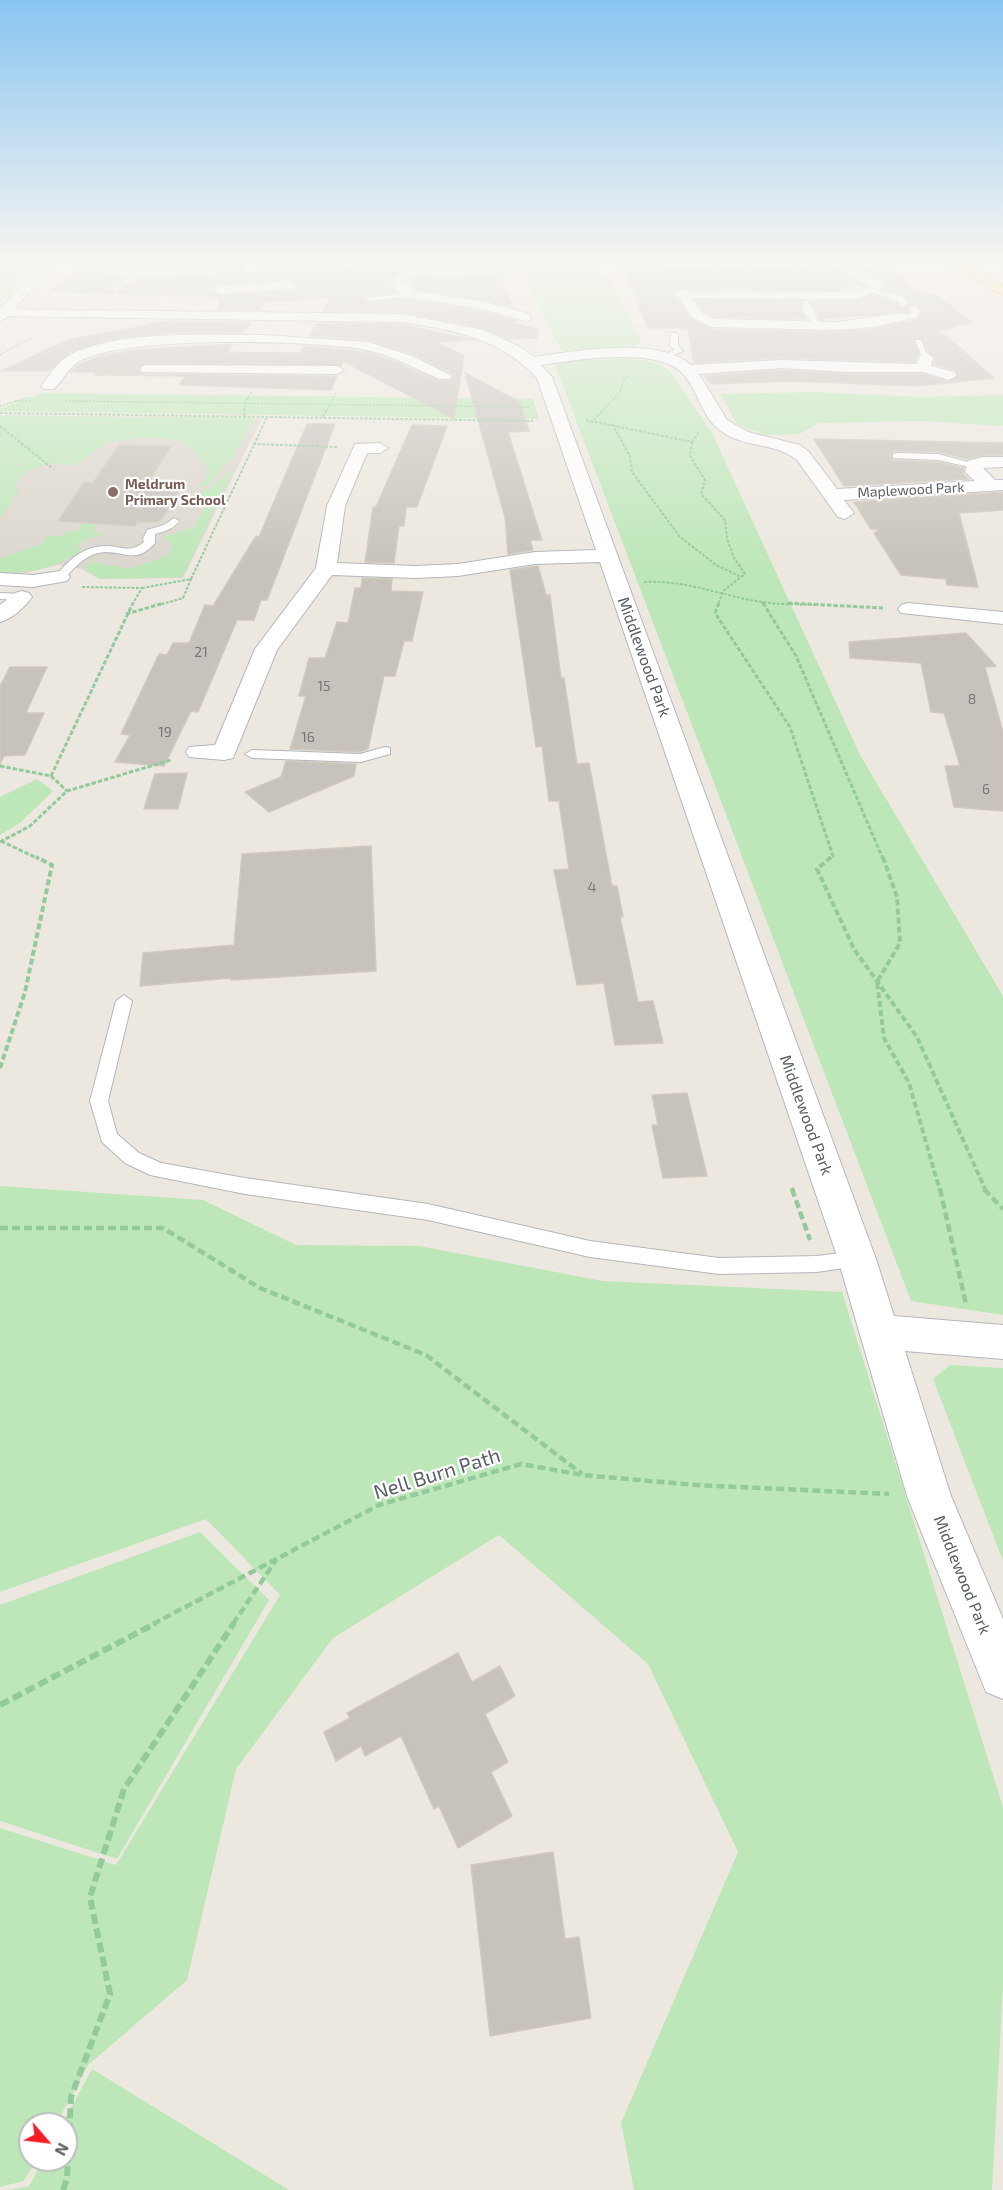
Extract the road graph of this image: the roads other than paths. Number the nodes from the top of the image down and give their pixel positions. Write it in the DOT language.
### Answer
graph roads {
  1 [pos="69,363"];
  2 [pos="214,363"];
  3 [pos="413,363"];
  4 [pos="534,363"];
  5 [pos="675,363"];
  6 [pos="909,363"];
  7 [pos="927,363"];
  8 [pos="147,369"];
  9 [pos="210,369"];
  10 [pos="689,370"];
  11 [pos="949,375"];
  12 [pos="444,376"];
  13 [pos="338,378"];
  14 [pos="49,386"];
  15 [pos="340,447"];
  16 [pos="896,456"];
  17 [pos="1003,462"];
  18 [pos="974,465"];
  19 [pos="997,485"];
  20 [pos="832,495"];
  21 [pos="845,513"];
  22 [pos="174,521"];
  23 [pos="611,567"];
  24 [pos="326,569"];
  25 [pos="0,579"];
  26 [pos="68,582"];
  27 [pos="0,596"];
  28 [pos="22,597"];
  29 [pos="908,609"];
  30 [pos="0,616"];
  31 [pos="1003,618"];
  32 [pos="385,751"];
  33 [pos="198,752"];
  34 [pos="224,753"];
  35 [pos="252,754"];
  36 [pos="124,1000"];
  37 [pos="857,1260"];
  38 [pos="880,1332"];
  39 [pos="988,1341"];
  40 [pos="1003,1675"];
  1 -- 14 [label="street"];
  2 -- 9 [label="street"];
  3 -- 12 [label="street"];
  4 -- 23 [label="street, Middlewood Park"];
  5 -- 10 [label="street"];
  6 -- 10 [label="street"];
  7 -- 11 [label="street"];
  8 -- 9 [label="street"];
  9 -- 13 [label="street"];
  10 -- 20 [label="street, Maplewood Park"];
  15 -- 24 [label="street"];
  16 -- 18 [label="lane"];
  17 -- 18 [label="street, Maplewood Park"];
  18 -- 19 [label="street, Maplewood Park"];
  19 -- 20 [label="street, Maplewood Park"];
  20 -- 21 [label="street, Maplewood Park"];
  22 -- 26 [label="lane"];
  23 -- 24 [label="street"];
  23 -- 37 [label="street, Middlewood Park"];
  24 -- 34 [label="street"];
  25 -- 26 [label="street"];
  27 -- 28 [label="lane"];
  28 -- 30 [label="street"];
  29 -- 31 [label="street"];
  32 -- 35 [label="lane"];
  33 -- 34 [label="street"];
  34 -- 35 [label="street"];
  36 -- 37 [label="lane"];
  37 -- 38 [label="street, Middlewood Park"];
  38 -- 39 [label="street"];
  38 -- 40 [label="street, Middlewood Park"];
}
